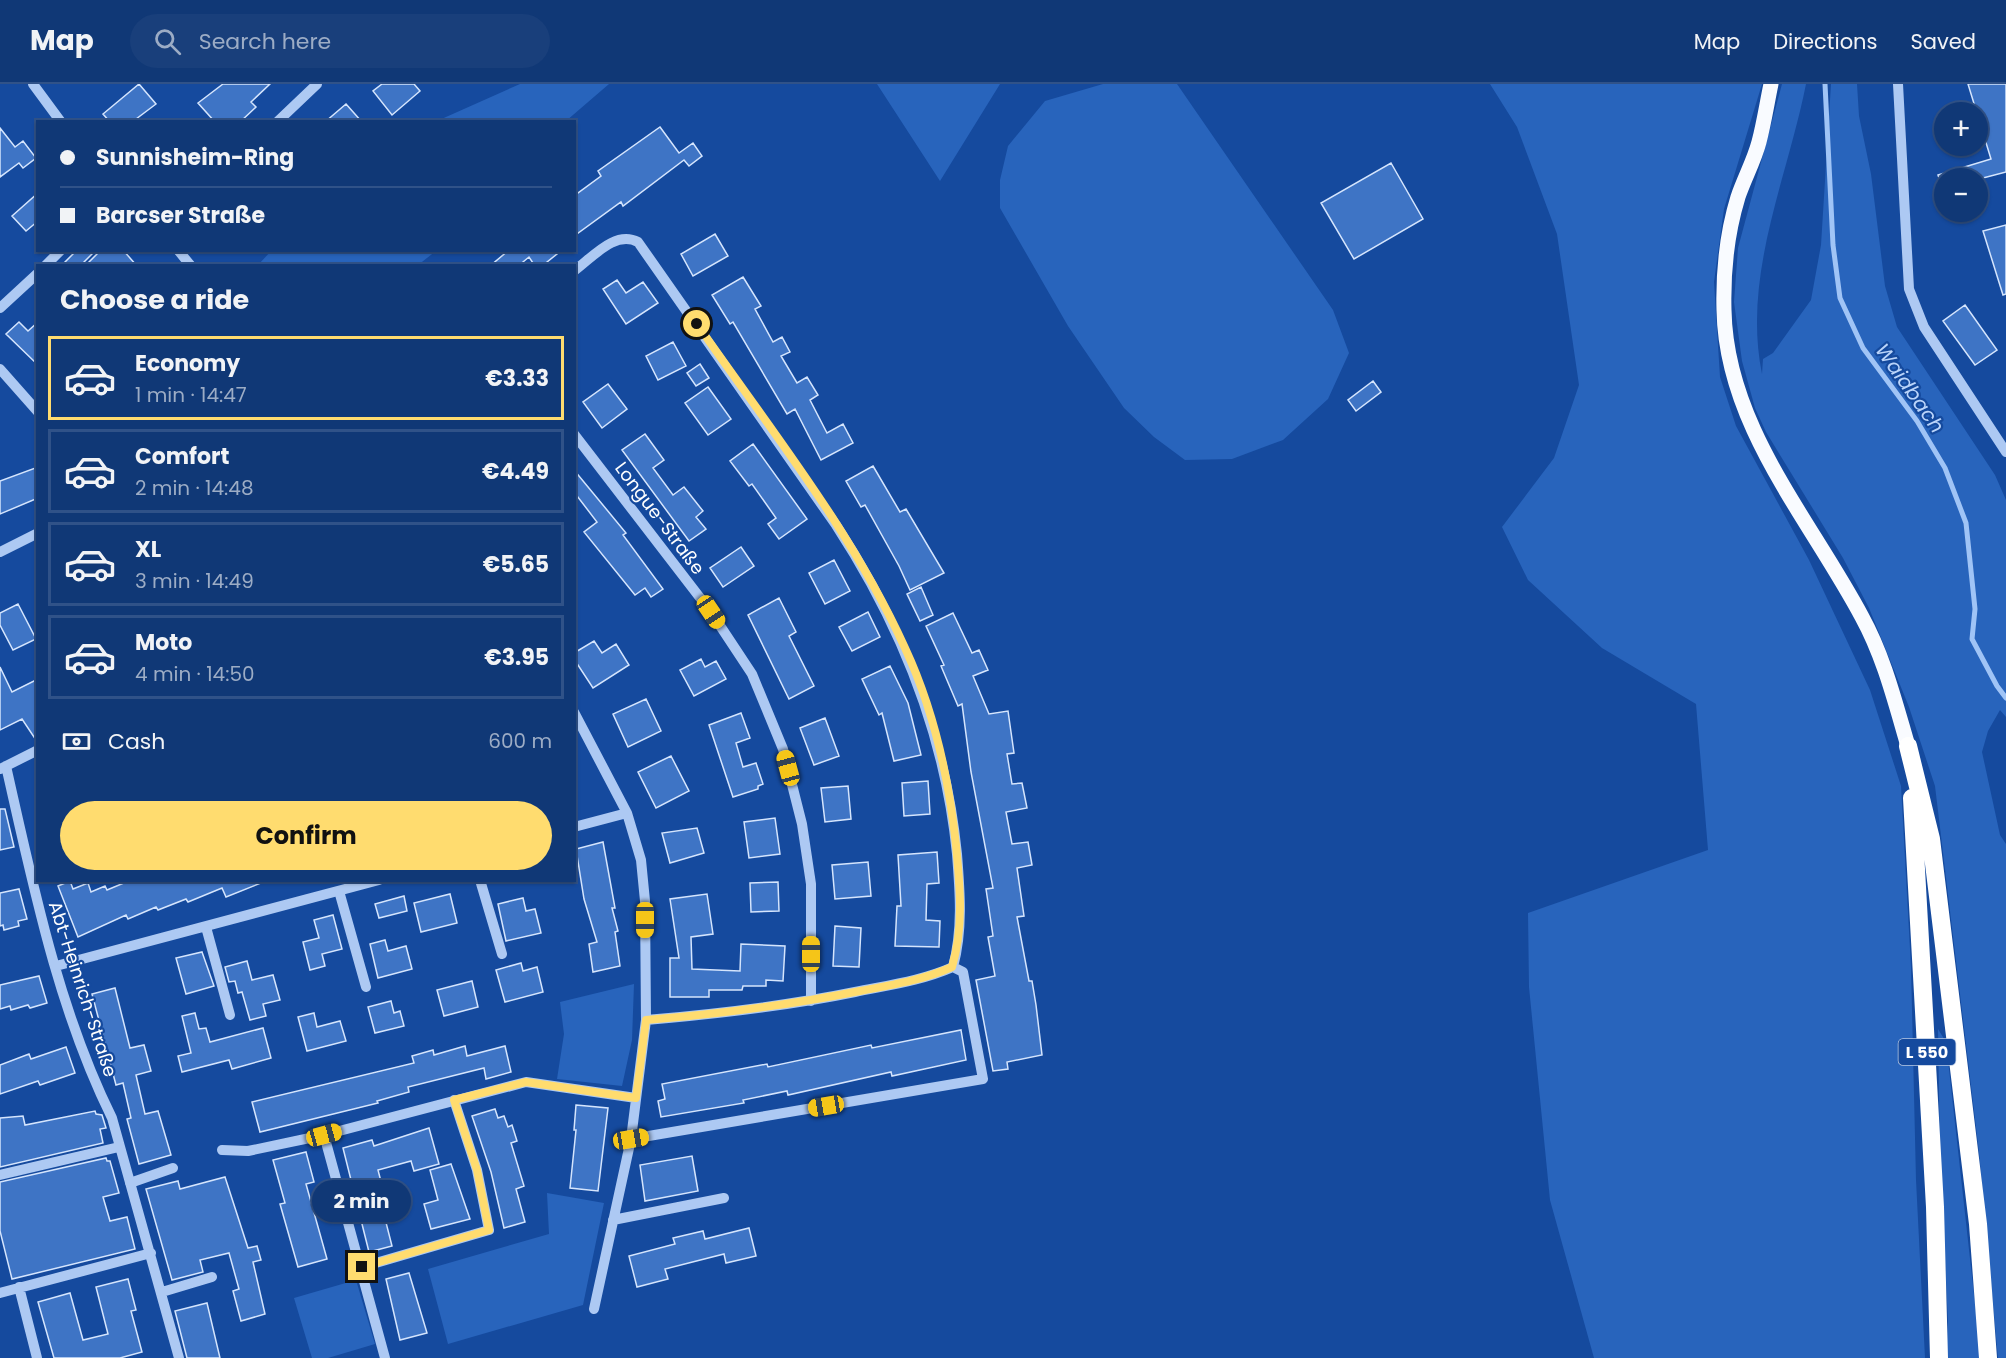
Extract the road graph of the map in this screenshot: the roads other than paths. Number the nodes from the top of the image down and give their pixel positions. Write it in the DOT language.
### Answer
graph roads {
  1 [pos="33,84"];
  2 [pos="317,84"];
  3 [pos="1771,84"];
  4 [pos="1898,84"];
  5 [pos="60,120"];
  6 [pos="279,120"];
  7 [pos="59,252"];
  8 [pos="180,252"];
  9 [pos="47,264"];
  10 [pos="189,264"];
  11 [pos="576,270"];
  12 [pos="36,275"];
  13 [pos="0,308"];
  14 [pos="0,369"];
  15 [pos="36,410"];
  16 [pos="576,437"];
  17 [pos="2006,452"];
  18 [pos="36,534"];
  19 [pos="0,552"];
  20 [pos="576,716"];
  21 [pos="1908,746"];
  22 [pos="36,751"];
  23 [pos="3,767"];
  24 [pos="627,813"];
  25 [pos="576,826"];
  26 [pos="372,882"];
  27 [pos="481,882"];
  28 [pos="339,891"];
  29 [pos="206,927"];
  30 [pos="502,954"];
  31 [pos="56,966"];
  32 [pos="952,967"];
  33 [pos="366,987"];
  34 [pos="811,1001"];
  35 [pos="230,1016"];
  36 [pos="646,1020"];
  37 [pos="636,1098"];
  38 [pos="454,1100"];
  39 [pos="324,1135"];
  40 [pos="631,1139"];
  41 [pos="119,1147"];
  42 [pos="222,1150"];
  43 [pos="174,1168"];
  44 [pos="0,1175"];
  45 [pos="130,1183"];
  46 [pos="724,1198"];
  47 [pos="613,1220"];
  48 [pos="152,1253"];
  49 [pos="362,1267"];
  50 [pos="212,1277"];
  51 [pos="19,1287"];
  52 [pos="162,1292"];
  53 [pos="0,1293"];
  54 [pos="594,1309"];
  55 [pos="37,1358"];
  56 [pos="179,1358"];
  57 [pos="384,1358"];
  58 [pos="1939,1358"];
  59 [pos="1988,1358"];
  1 -- 5 [label="street"];
  2 -- 6 [label="street"];
  3 -- 21 [label="main road, L 550"];
  4 -- 17 [label="street"];
  7 -- 9 [label="street"];
  8 -- 10 [label="street"];
  11 -- 32 [label="street"];
  12 -- 13 [label="street"];
  14 -- 15 [label="street"];
  16 -- 34 [label="street, Longue-Straße"];
  18 -- 19 [label="street"];
  20 -- 24 [label="street"];
  21 -- 58 [label="highway, L 550"];
  21 -- 59 [label="highway, L 550"];
  22 -- 23 [label="street"];
  23 -- 31 [label="street, Abt-Heinrich-Straße"];
  24 -- 25 [label="street"];
  24 -- 36 [label="street"];
  26 -- 28 [label="street"];
  27 -- 30 [label="street"];
  28 -- 29 [label="street"];
  28 -- 33 [label="street"];
  29 -- 31 [label="street"];
  29 -- 35 [label="street"];
  31 -- 41 [label="street, Abt-Heinrich-Straße"];
  32 -- 34 [label="street"];
  32 -- 40 [label="street"];
  34 -- 36 [label="street"];
  36 -- 37 [label="street"];
  37 -- 38 [label="street"];
  37 -- 40 [label="street"];
  38 -- 39 [label="street"];
  38 -- 49 [label="street"];
  39 -- 42 [label="street"];
  39 -- 49 [label="street"];
  40 -- 47 [label="street"];
  41 -- 44 [label="street"];
  41 -- 45 [label="street, Abt-Heinrich-Straße"];
  43 -- 45 [label="street"];
  45 -- 48 [label="street, Abt-Heinrich-Straße"];
  46 -- 47 [label="street"];
  47 -- 54 [label="street"];
  48 -- 51 [label="street"];
  48 -- 52 [label="street, Abt-Heinrich-Straße"];
  49 -- 57 [label="street"];
  50 -- 52 [label="street"];
  51 -- 53 [label="street"];
  51 -- 55 [label="street"];
  52 -- 56 [label="street, Abt-Heinrich-Straße"];
}
